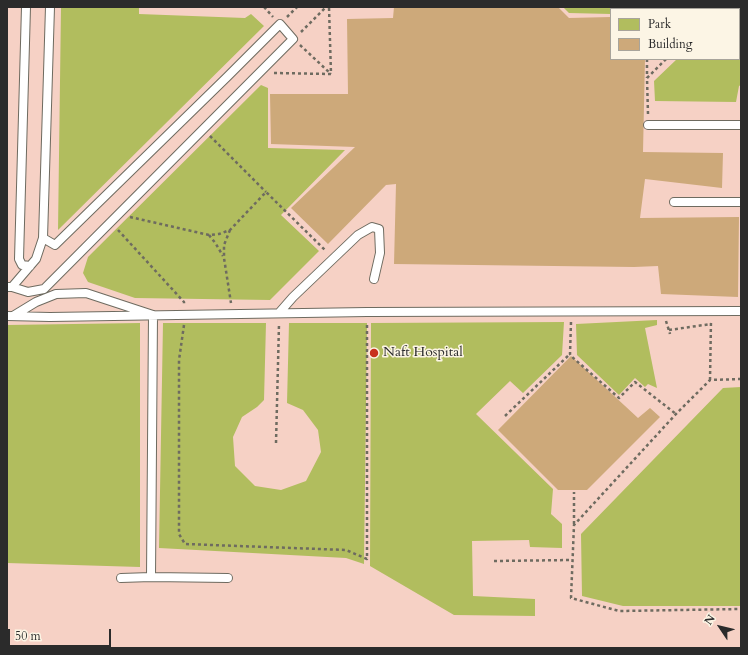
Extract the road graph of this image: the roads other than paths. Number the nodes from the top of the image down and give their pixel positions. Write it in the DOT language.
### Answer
graph roads {
  1 [pos="26,7"];
  2 [pos="50,7"];
  3 [pos="741,125"];
  4 [pos="648,126"];
  5 [pos="674,202"];
  6 [pos="741,202"];
  7 [pos="43,238"];
  8 [pos="30,266"];
  9 [pos="374,279"];
  10 [pos="9,287"];
  11 [pos="741,311"];
  12 [pos="279,313"];
  13 [pos="153,315"];
  14 [pos="10,316"];
  15 [pos="150,577"];
  16 [pos="121,578"];
  17 [pos="228,578"];
  1 -- 8 [label="lane"];
  2 -- 7 [label="lane"];
  3 -- 4 [label="lane"];
  5 -- 6 [label="lane"];
  7 -- 8 [label="lane"];
  7 -- 10 [label="lane"];
  8 -- 10 [label="lane"];
  9 -- 12 [label="lane"];
  11 -- 12 [label="lane"];
  12 -- 13 [label="lane"];
  13 -- 14 [label="lane"];
  13 -- 14 [label="lane"];
  13 -- 15 [label="lane"];
  15 -- 16 [label="lane"];
  15 -- 17 [label="lane"];
}
